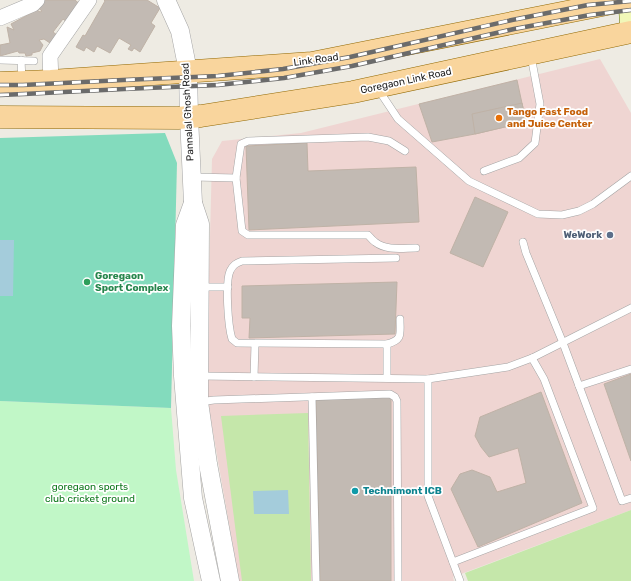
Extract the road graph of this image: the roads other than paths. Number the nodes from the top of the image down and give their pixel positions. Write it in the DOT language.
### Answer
graph roads {
  1 [pos="36,0"];
  2 [pos="88,0"];
  3 [pos="166,0"];
  4 [pos="628,0"];
  5 [pos="0,18"];
  6 [pos="631,32"];
  7 [pos="530,54"];
  8 [pos="0,60"];
  9 [pos="21,60"];
  10 [pos="34,61"];
  11 [pos="188,71"];
  12 [pos="51,81"];
  13 [pos="22,82"];
  14 [pos="0,83"];
  15 [pos="377,87"];
  16 [pos="0,117"];
  17 [pos="183,117"];
  18 [pos="405,151"];
  19 [pos="484,171"];
  20 [pos="631,176"];
  21 [pos="192,177"];
  22 [pos="236,178"];
  23 [pos="193,203"];
  24 [pos="523,242"];
  25 [pos="416,248"];
  26 [pos="396,258"];
  27 [pos="199,287"];
  28 [pos="228,287"];
  29 [pos="631,308"];
  30 [pos="400,320"];
  31 [pos="562,343"];
  32 [pos="255,344"];
  33 [pos="387,344"];
  34 [pos="532,358"];
  35 [pos="631,369"];
  36 [pos="191,376"];
  37 [pos="254,377"];
  38 [pos="387,378"];
  39 [pos="428,379"];
  40 [pos="579,386"];
  41 [pos="312,397"];
  42 [pos="199,402"];
  43 [pos="631,498"];
  44 [pos="453,562"];
  45 [pos="210,581"];
  46 [pos="230,581"];
  47 [pos="316,581"];
  48 [pos="398,581"];
  49 [pos="460,581"];
  1 -- 5 [label="street"];
  2 -- 12 [label="street"];
  3 -- 11 [label="street, Pannalal Ghosh Road"];
  4 -- 6 [label="main road"];
  4 -- 11 [label="main road, Link Road"];
  6 -- 7 [label="main road, Goregaon Link Road"];
  7 -- 15 [label="main road, Goregaon Link Road"];
  7 -- 19 [label="lane"];
  8 -- 9 [label="lane"];
  9 -- 10 [label="lane"];
  9 -- 13 [label="lane"];
  11 -- 12 [label="main road, Link Road"];
  11 -- 17 [label="street, Pannalal Ghosh Road"];
  12 -- 13 [label="main road, Link Road"];
  13 -- 14 [label="main road, Link Road"];
  15 -- 17 [label="main road, Goregaon Link Road"];
  15 -- 20 [label="lane"];
  16 -- 17 [label="main road"];
  17 -- 21 [label="street, Pannalal Ghosh Road"];
  18 -- 22 [label="lane"];
  21 -- 22 [label="lane"];
  21 -- 23 [label="street, Pannalal Ghosh Road"];
  22 -- 25 [label="lane"];
  23 -- 27 [label="street"];
  23 -- 36 [label="street"];
  24 -- 31 [label="lane"];
  26 -- 28 [label="lane"];
  27 -- 28 [label="lane"];
  27 -- 36 [label="street"];
  28 -- 32 [label="lane"];
  29 -- 31 [label="lane"];
  30 -- 33 [label="lane"];
  31 -- 34 [label="lane"];
  31 -- 40 [label="lane"];
  32 -- 33 [label="lane"];
  32 -- 37 [label="lane"];
  33 -- 38 [label="lane"];
  34 -- 39 [label="lane"];
  34 -- 44 [label="lane"];
  35 -- 40 [label="lane"];
  36 -- 37 [label="lane"];
  36 -- 42 [label="street"];
  36 -- 45 [label="street"];
  37 -- 38 [label="lane"];
  38 -- 39 [label="lane"];
  39 -- 44 [label="lane"];
  40 -- 43 [label="lane"];
  41 -- 42 [label="lane"];
  41 -- 47 [label="lane"];
  41 -- 48 [label="lane"];
  42 -- 46 [label="street"];
  44 -- 49 [label="lane"];
}
